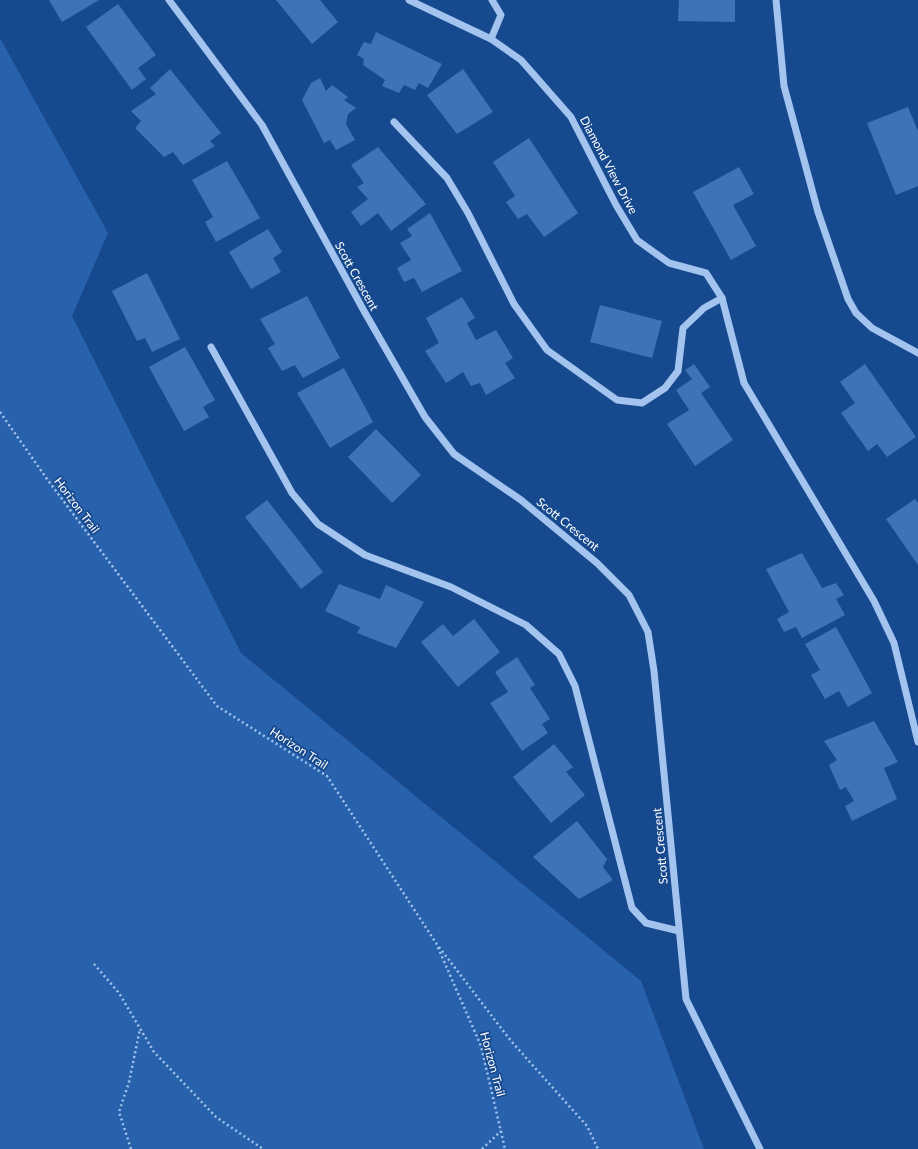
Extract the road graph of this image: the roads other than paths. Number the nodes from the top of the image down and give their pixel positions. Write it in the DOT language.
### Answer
graph roads {
  1 [pos="169,0"];
  2 [pos="409,0"];
  3 [pos="492,0"];
  4 [pos="776,0"];
  5 [pos="491,39"];
  6 [pos="394,122"];
  7 [pos="722,298"];
  8 [pos="211,346"];
  9 [pos="918,353"];
  10 [pos="918,742"];
  11 [pos="679,931"];
  12 [pos="760,1149"];
  1 -- 11 [label="street, Scott Crescent"];
  2 -- 5 [label="street, Diamond View Drive"];
  3 -- 5 [label="street"];
  4 -- 9 [label="street"];
  5 -- 7 [label="street, Diamond View Drive"];
  6 -- 7 [label="street"];
  7 -- 10 [label="street"];
  8 -- 11 [label="street"];
  11 -- 12 [label="street, Scott Crescent"];
}
